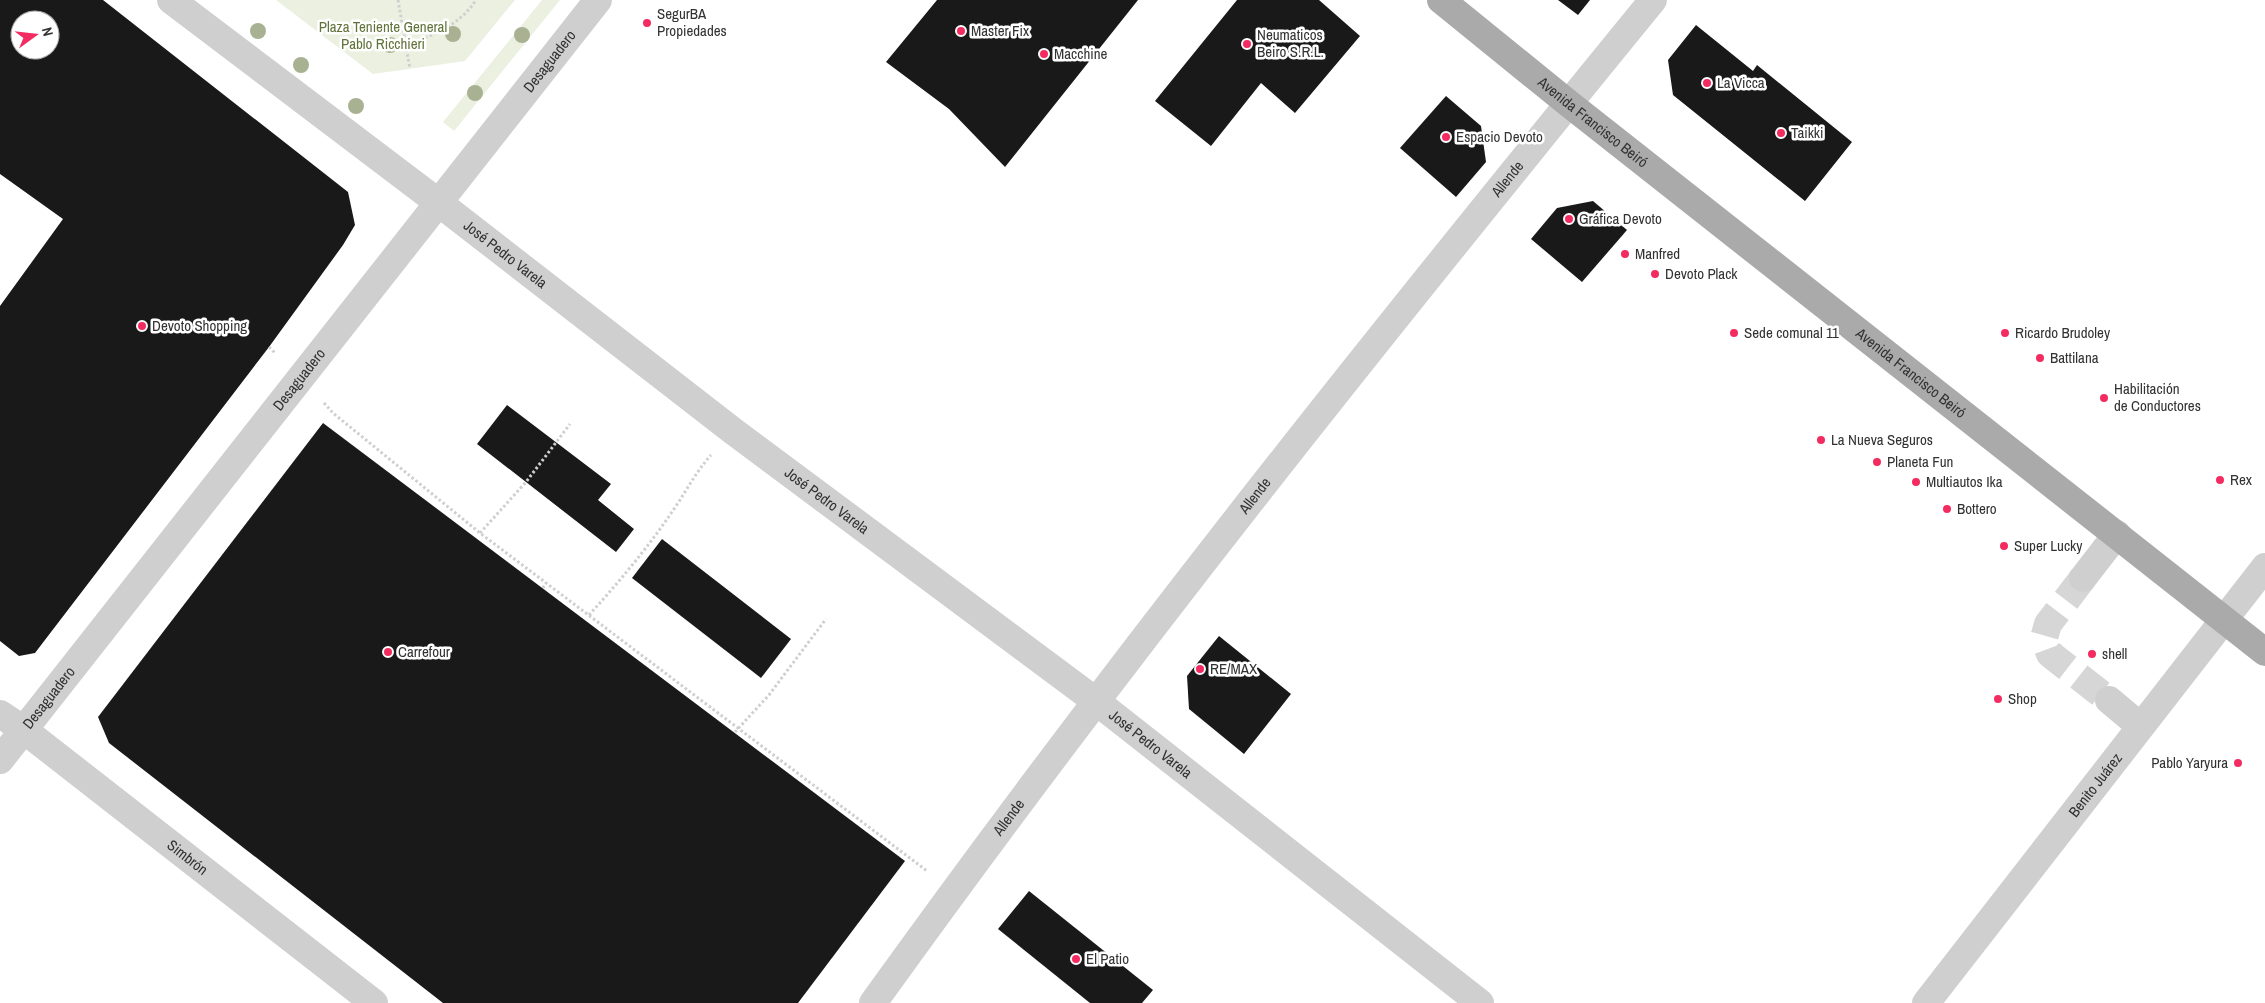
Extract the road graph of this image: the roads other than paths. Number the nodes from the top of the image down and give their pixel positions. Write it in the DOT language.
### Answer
graph roads {
  1 [pos="171,0"];
  2 [pos="598,0"];
  3 [pos="1441,0"];
  4 [pos="1653,0"];
  5 [pos="1568,103"];
  6 [pos="439,204"];
  7 [pos="2117,534"];
  8 [pos="2265,566"];
  9 [pos="2083,578"];
  10 [pos="2223,618"];
  11 [pos="2265,652"];
  12 [pos="2109,700"];
  13 [pos="1097,702"];
  14 [pos="0,714"];
  15 [pos="2140,726"];
  16 [pos="24,730"];
  17 [pos="0,760"];
  18 [pos="374,1003"];
  19 [pos="873,1003"];
  20 [pos="1480,1003"];
  21 [pos="1926,1003"];
  1 -- 6 [label="street, José Pedro Varela"];
  2 -- 6 [label="street, Desaguadero"];
  3 -- 5 [label="main road, Avenida Francisco Beiró"];
  4 -- 5 [label="street, Allende"];
  5 -- 7 [label="main road, Avenida Francisco Beiró"];
  5 -- 13 [label="street, Allende"];
  6 -- 13 [label="street, José Pedro Varela"];
  6 -- 16 [label="street, Desaguadero"];
  7 -- 9 [label="street"];
  7 -- 10 [label="main road, Avenida Francisco Beiró"];
  8 -- 10 [label="street, Benito Juárez"];
  10 -- 11 [label="main road, Avenida Francisco Beiró"];
  10 -- 15 [label="street, Benito Juárez"];
  12 -- 15 [label="street"];
  13 -- 19 [label="street, Allende"];
  13 -- 20 [label="street, José Pedro Varela"];
  14 -- 16 [label="street, Simbrón"];
  15 -- 21 [label="street, Benito Juárez"];
  16 -- 17 [label="street, Desaguadero"];
  16 -- 18 [label="street, Simbrón"];
}
